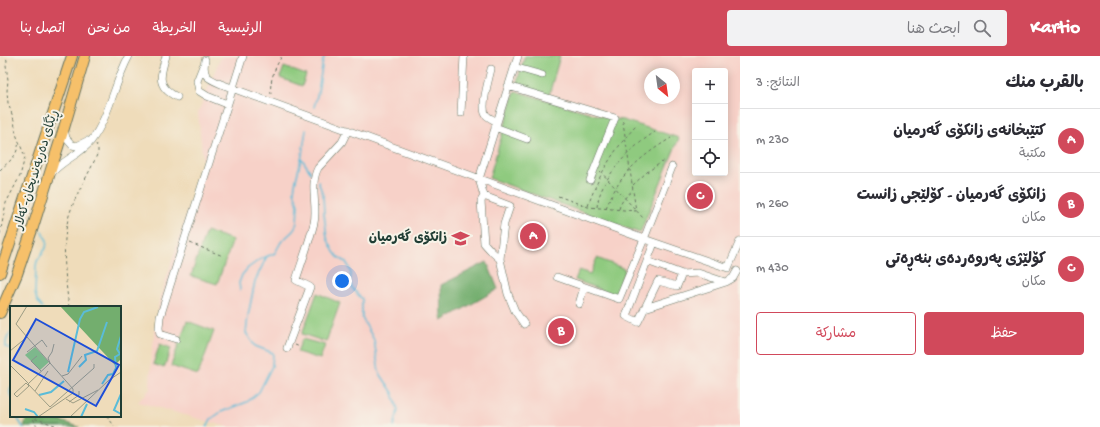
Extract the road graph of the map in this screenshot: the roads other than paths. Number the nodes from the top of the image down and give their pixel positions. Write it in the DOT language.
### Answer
graph roads {
  1 [pos="72,56"];
  2 [pos="85,56"];
  3 [pos="129,56"];
  4 [pos="166,56"];
  5 [pos="242,56"];
  6 [pos="464,56"];
  7 [pos="518,56"];
  8 [pos="205,58"];
  9 [pos="514,67"];
  10 [pos="491,69"];
  11 [pos="542,75"];
  12 [pos="508,86"];
  13 [pos="232,88"];
  14 [pos="177,97"];
  15 [pos="227,104"];
  16 [pos="461,113"];
  17 [pos="496,124"];
  18 [pos="64,128"];
  19 [pos="348,130"];
  20 [pos="98,131"];
  21 [pos="527,140"];
  22 [pos="672,167"];
  23 [pos="49,177"];
  24 [pos="479,179"];
  25 [pos="590,180"];
  26 [pos="666,182"];
  27 [pos="674,185"];
  28 [pos="484,196"];
  29 [pos="644,239"];
  30 [pos="740,241"];
  31 [pos="654,243"];
  32 [pos="500,259"];
  33 [pos="647,261"];
  34 [pos="728,268"];
  35 [pos="738,272"];
  36 [pos="0,273"];
  37 [pos="682,274"];
  38 [pos="557,277"];
  39 [pos="726,282"];
  40 [pos="584,287"];
  41 [pos="579,304"];
  42 [pos="645,308"];
  43 [pos="0,313"];
  44 [pos="524,324"];
  45 [pos="176,339"];
  46 [pos="287,348"];
  1 -- 36 [label="highway, ڕێگای دەربەندیخان-کەلار"];
  2 -- 18 [label="highway, ڕێگای دەربەندیخان-کەلار"];
  3 -- 20 [label="street"];
  4 -- 14 [label="street"];
  5 -- 13 [label="street"];
  6 -- 16 [label="street"];
  7 -- 9 [label="street"];
  8 -- 13 [label="street"];
  8 -- 15 [label="street"];
  9 -- 11 [label="street"];
  9 -- 12 [label="street"];
  10 -- 17 [label="street"];
  12 -- 17 [label="street"];
  12 -- 25 [label="street"];
  13 -- 15 [label="street"];
  13 -- 19 [label="street"];
  15 -- 45 [label="street"];
  17 -- 21 [label="street"];
  17 -- 24 [label="street"];
  18 -- 20 [label="street"];
  18 -- 23 [label="highway, ڕێگای دەربەندیخان-کەلار"];
  19 -- 24 [label="street"];
  19 -- 46 [label="street"];
  20 -- 23 [label="street"];
  22 -- 26 [label="street"];
  23 -- 43 [label="highway, ڕێگای دەربەندیخان-کەلار"];
  24 -- 28 [label="street"];
  24 -- 29 [label="street"];
  26 -- 27 [label="street"];
  26 -- 29 [label="street"];
  28 -- 32 [label="street"];
  28 -- 32 [label="street"];
  29 -- 31 [label="street"];
  29 -- 40 [label="street"];
  30 -- 34 [label="street"];
  31 -- 33 [label="street"];
  31 -- 34 [label="street"];
  32 -- 44 [label="street"];
  33 -- 37 [label="street"];
  33 -- 42 [label="street"];
  34 -- 35 [label="street"];
  35 -- 39 [label="street"];
  37 -- 39 [label="street"];
  37 -- 42 [label="street"];
  38 -- 40 [label="street"];
  39 -- 42 [label="street"];
  40 -- 41 [label="street"];
}
